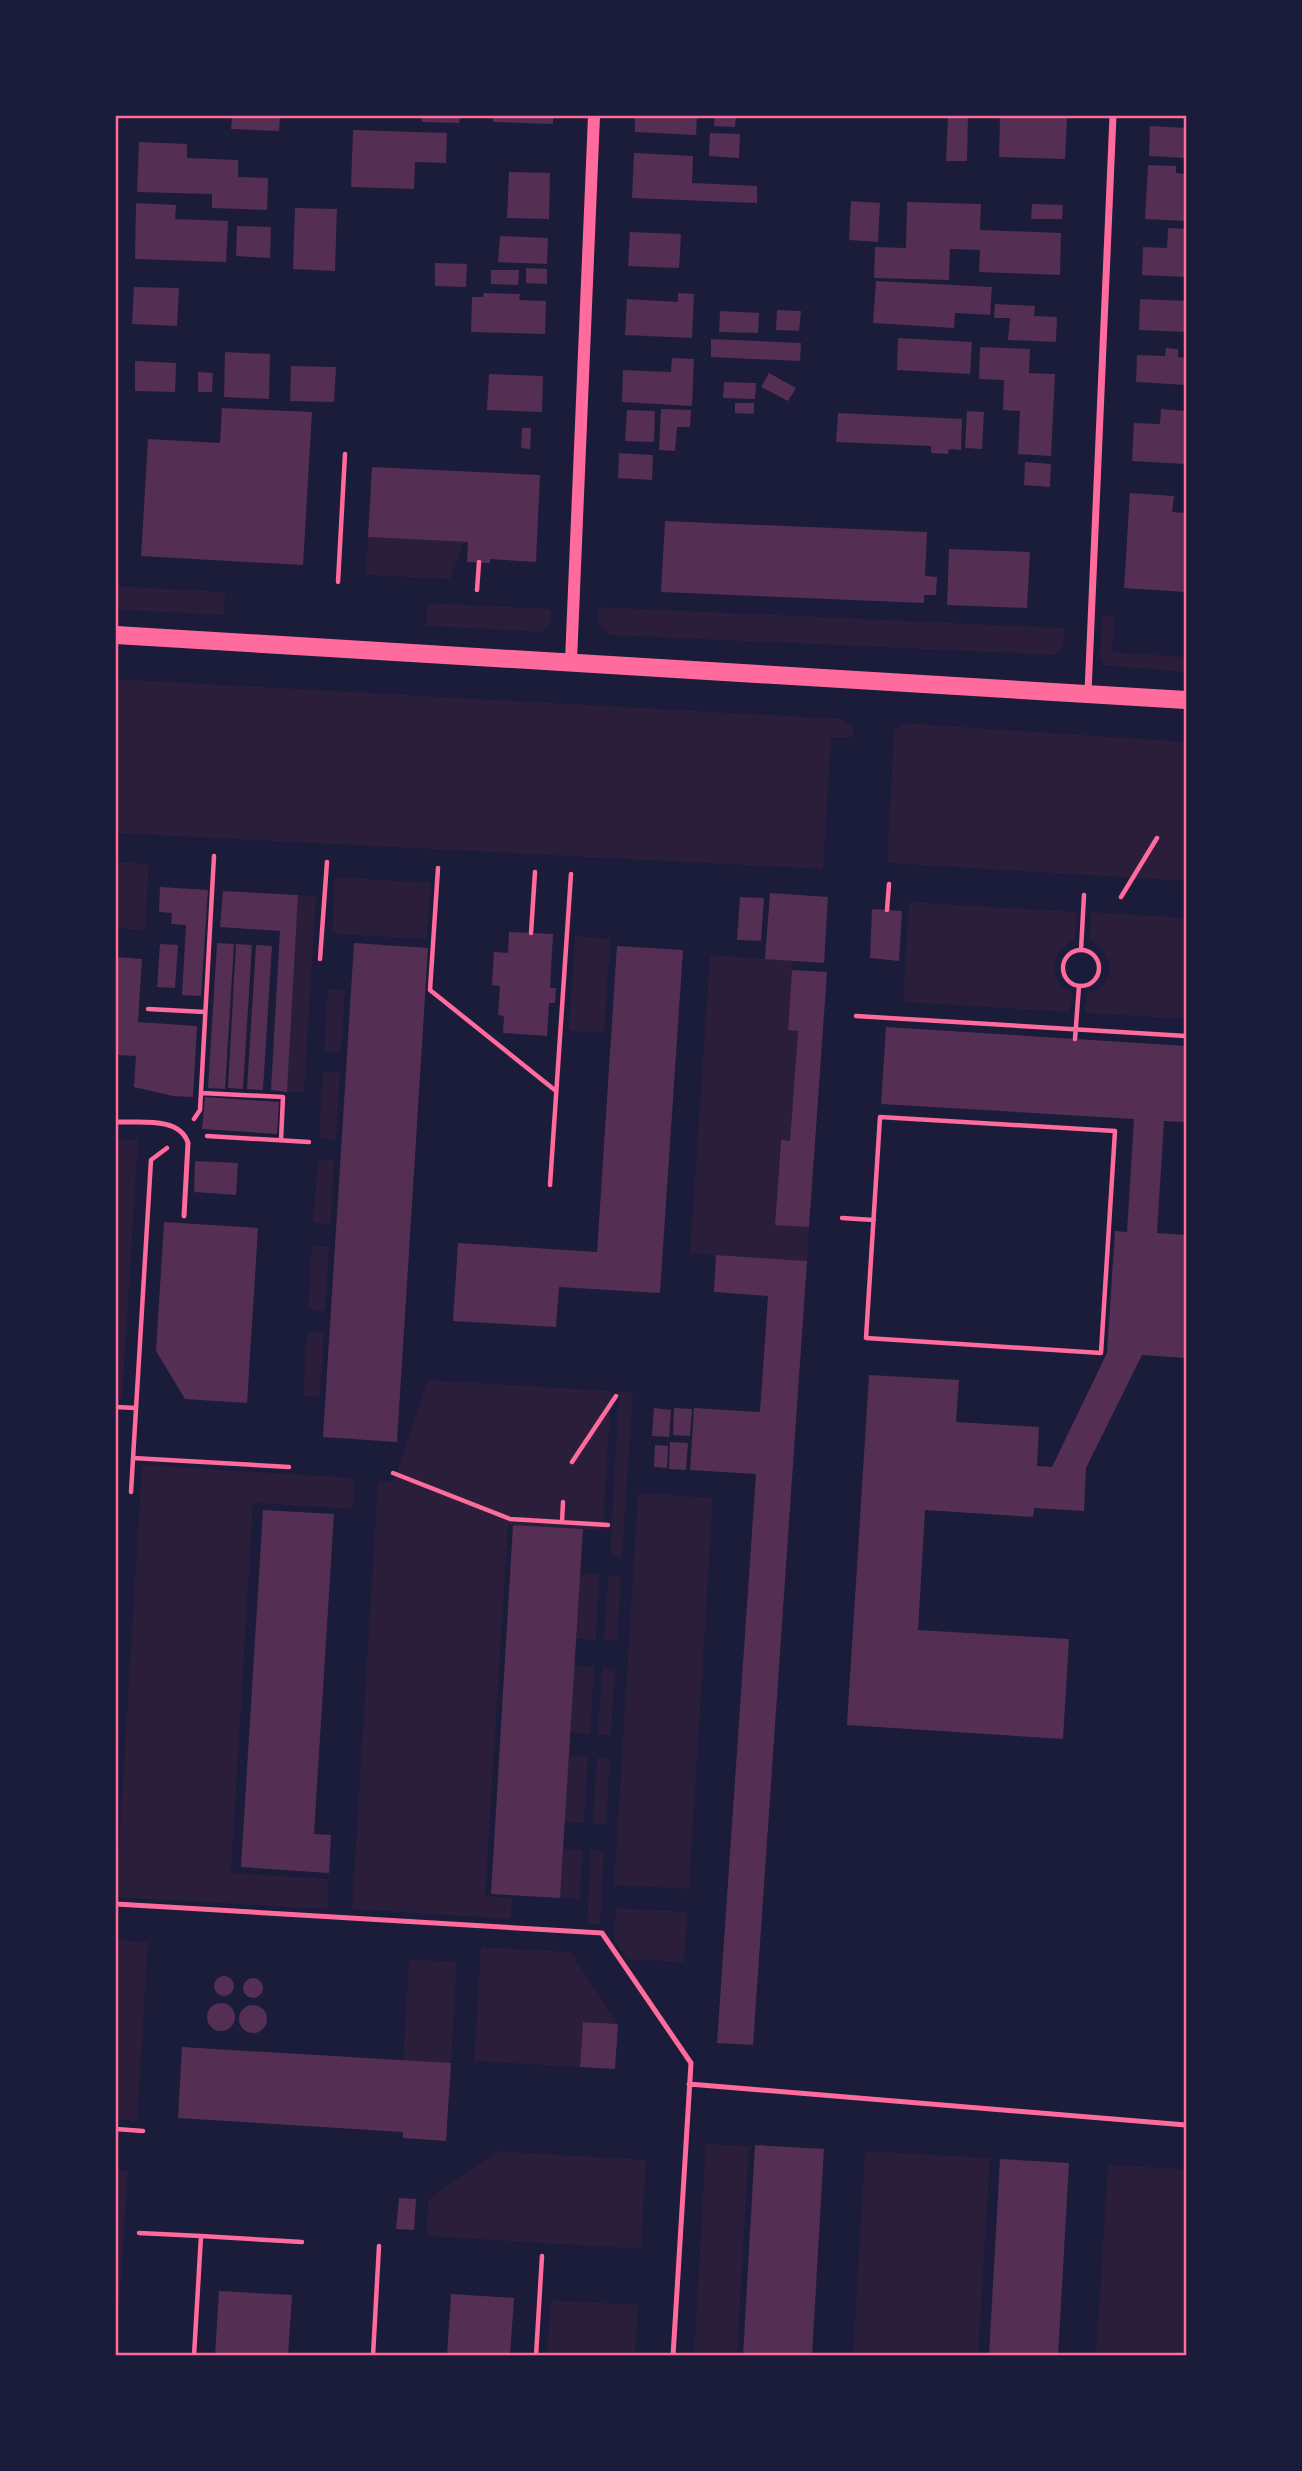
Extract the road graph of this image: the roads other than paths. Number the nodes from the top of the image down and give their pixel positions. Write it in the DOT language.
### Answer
graph roads {
  1 [pos="594,116"];
  2 [pos="1114,116"];
  3 [pos="116,635"];
  4 [pos="571,661"];
  5 [pos="1088,693"];
  6 [pos="1186,700"];
  7 [pos="116,1122"];
  8 [pos="184,1216"];
  9 [pos="116,1904"];
  10 [pos="689,2084"];
  11 [pos="1186,2124"];
  12 [pos="673,2356"];
  1 -- 4 [label="street"];
  2 -- 5 [label="street"];
  3 -- 4 [label="main road"];
  4 -- 5 [label="main road"];
  5 -- 6 [label="main road"];
  7 -- 8 [label="lane"];
  9 -- 10 [label="lane"];
  10 -- 11 [label="lane"];
  10 -- 12 [label="lane"];
}
